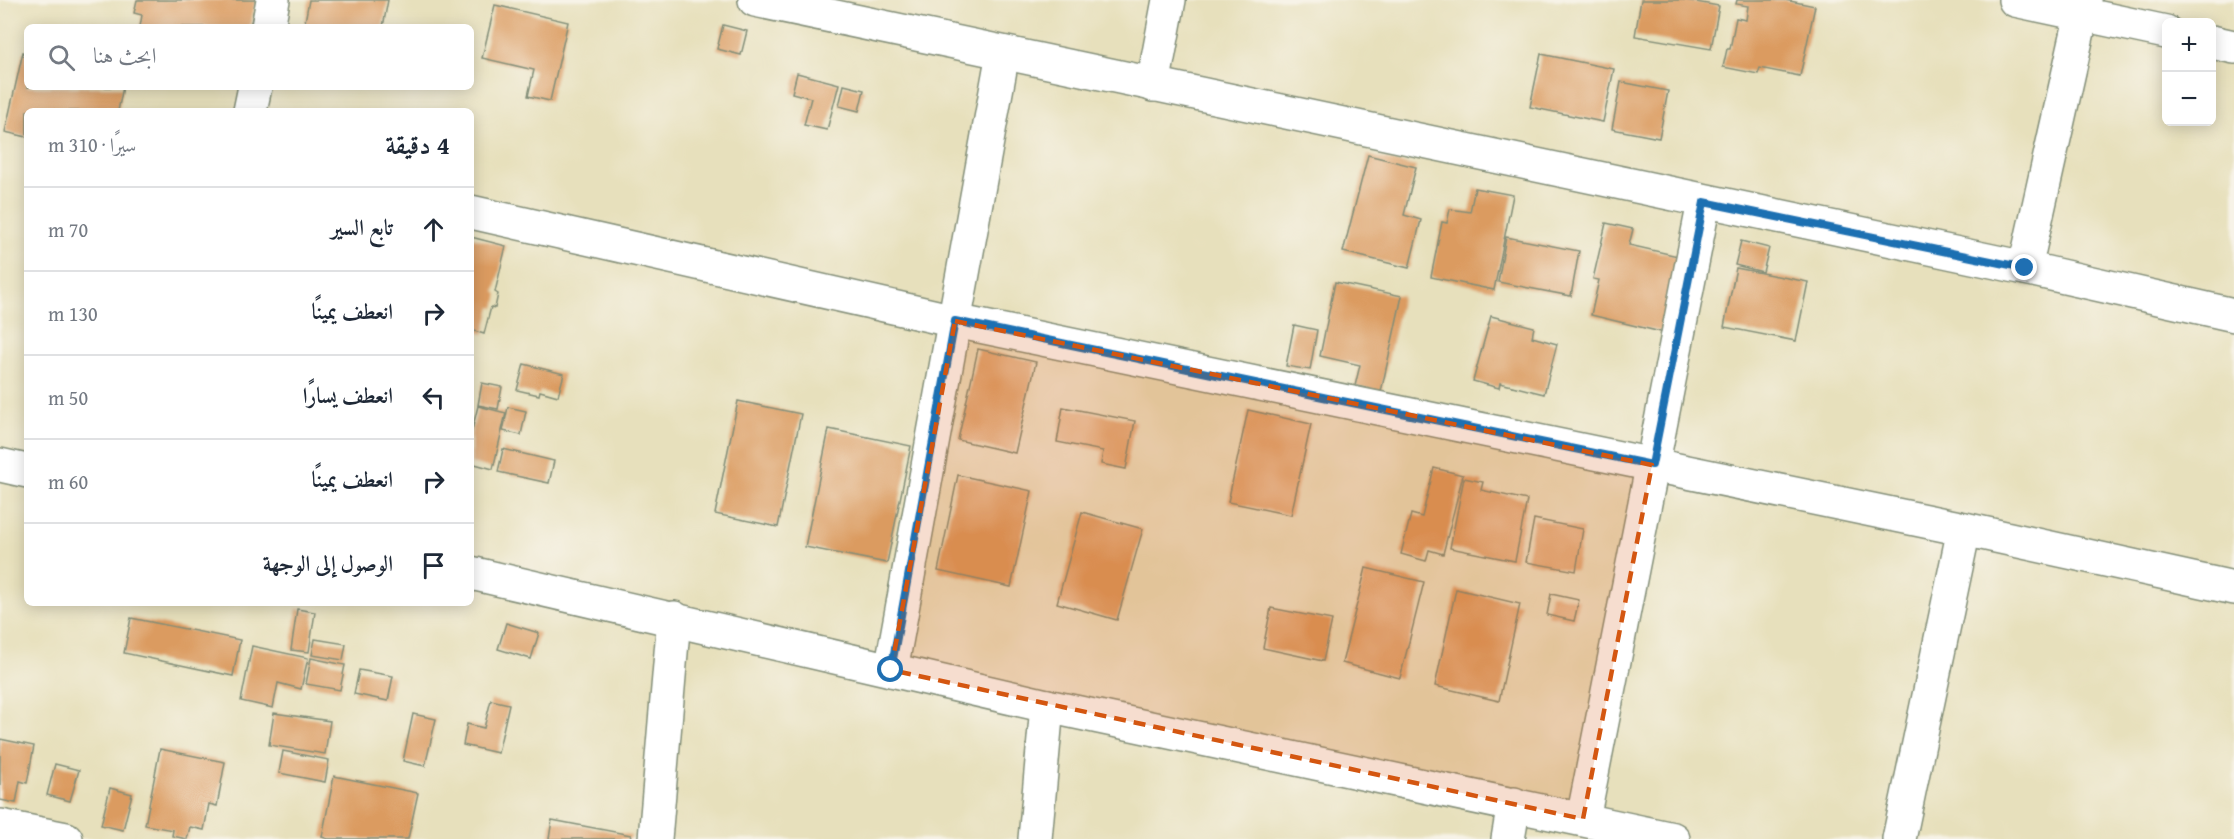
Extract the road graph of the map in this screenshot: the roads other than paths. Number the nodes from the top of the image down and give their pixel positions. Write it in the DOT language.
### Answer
graph roads {
  1 [pos="273,0"];
  2 [pos="755,0"];
  3 [pos="1169,0"];
  4 [pos="2015,0"];
  5 [pos="2083,7"];
  6 [pos="874,12"];
  7 [pos="269,24"];
  8 [pos="2162,31"];
  9 [pos="2216,43"];
  10 [pos="2234,47"];
  11 [pos="1003,53"];
  12 [pos="1153,84"];
  13 [pos="254,90"];
  14 [pos="251,108"];
  15 [pos="1704,202"];
  16 [pos="474,213"];
  17 [pos="2025,268"];
  18 [pos="2234,315"];
  19 [pos="955,321"];
  20 [pos="0,465"];
  21 [pos="1652,465"];
  22 [pos="24,470"];
  23 [pos="1964,529"];
  24 [pos="474,574"];
  25 [pos="2234,588"];
  26 [pos="674,618"];
  27 [pos="891,670"];
  28 [pos="1047,706"];
  29 [pos="1514,804"];
  30 [pos="1583,819"];
  31 [pos="0,826"];
  32 [pos="66,839"];
  33 [pos="655,839"];
  34 [pos="1035,839"];
  35 [pos="1508,839"];
  36 [pos="1673,839"];
  37 [pos="1899,839"];
  1 -- 7 [label="street"];
  2 -- 6 [label="street"];
  3 -- 12 [label="street"];
  4 -- 5 [label="street"];
  5 -- 8 [label="street"];
  5 -- 17 [label="street"];
  6 -- 11 [label="street"];
  9 -- 10 [label="street"];
  11 -- 12 [label="street"];
  11 -- 19 [label="street"];
  12 -- 15 [label="street"];
  13 -- 14 [label="street"];
  15 -- 17 [label="street"];
  15 -- 21 [label="street"];
  16 -- 19 [label="street"];
  17 -- 18 [label="street"];
  19 -- 21 [label="street"];
  19 -- 27 [label="street"];
  20 -- 22 [label="street"];
  21 -- 23 [label="street"];
  21 -- 30 [label="street"];
  23 -- 25 [label="street"];
  23 -- 37 [label="street"];
  24 -- 26 [label="street"];
  26 -- 27 [label="street"];
  26 -- 33 [label="street"];
  27 -- 28 [label="street"];
  28 -- 29 [label="street"];
  28 -- 34 [label="street"];
  29 -- 30 [label="street"];
  29 -- 35 [label="street"];
  30 -- 36 [label="street"];
  31 -- 32 [label="street"];
}
